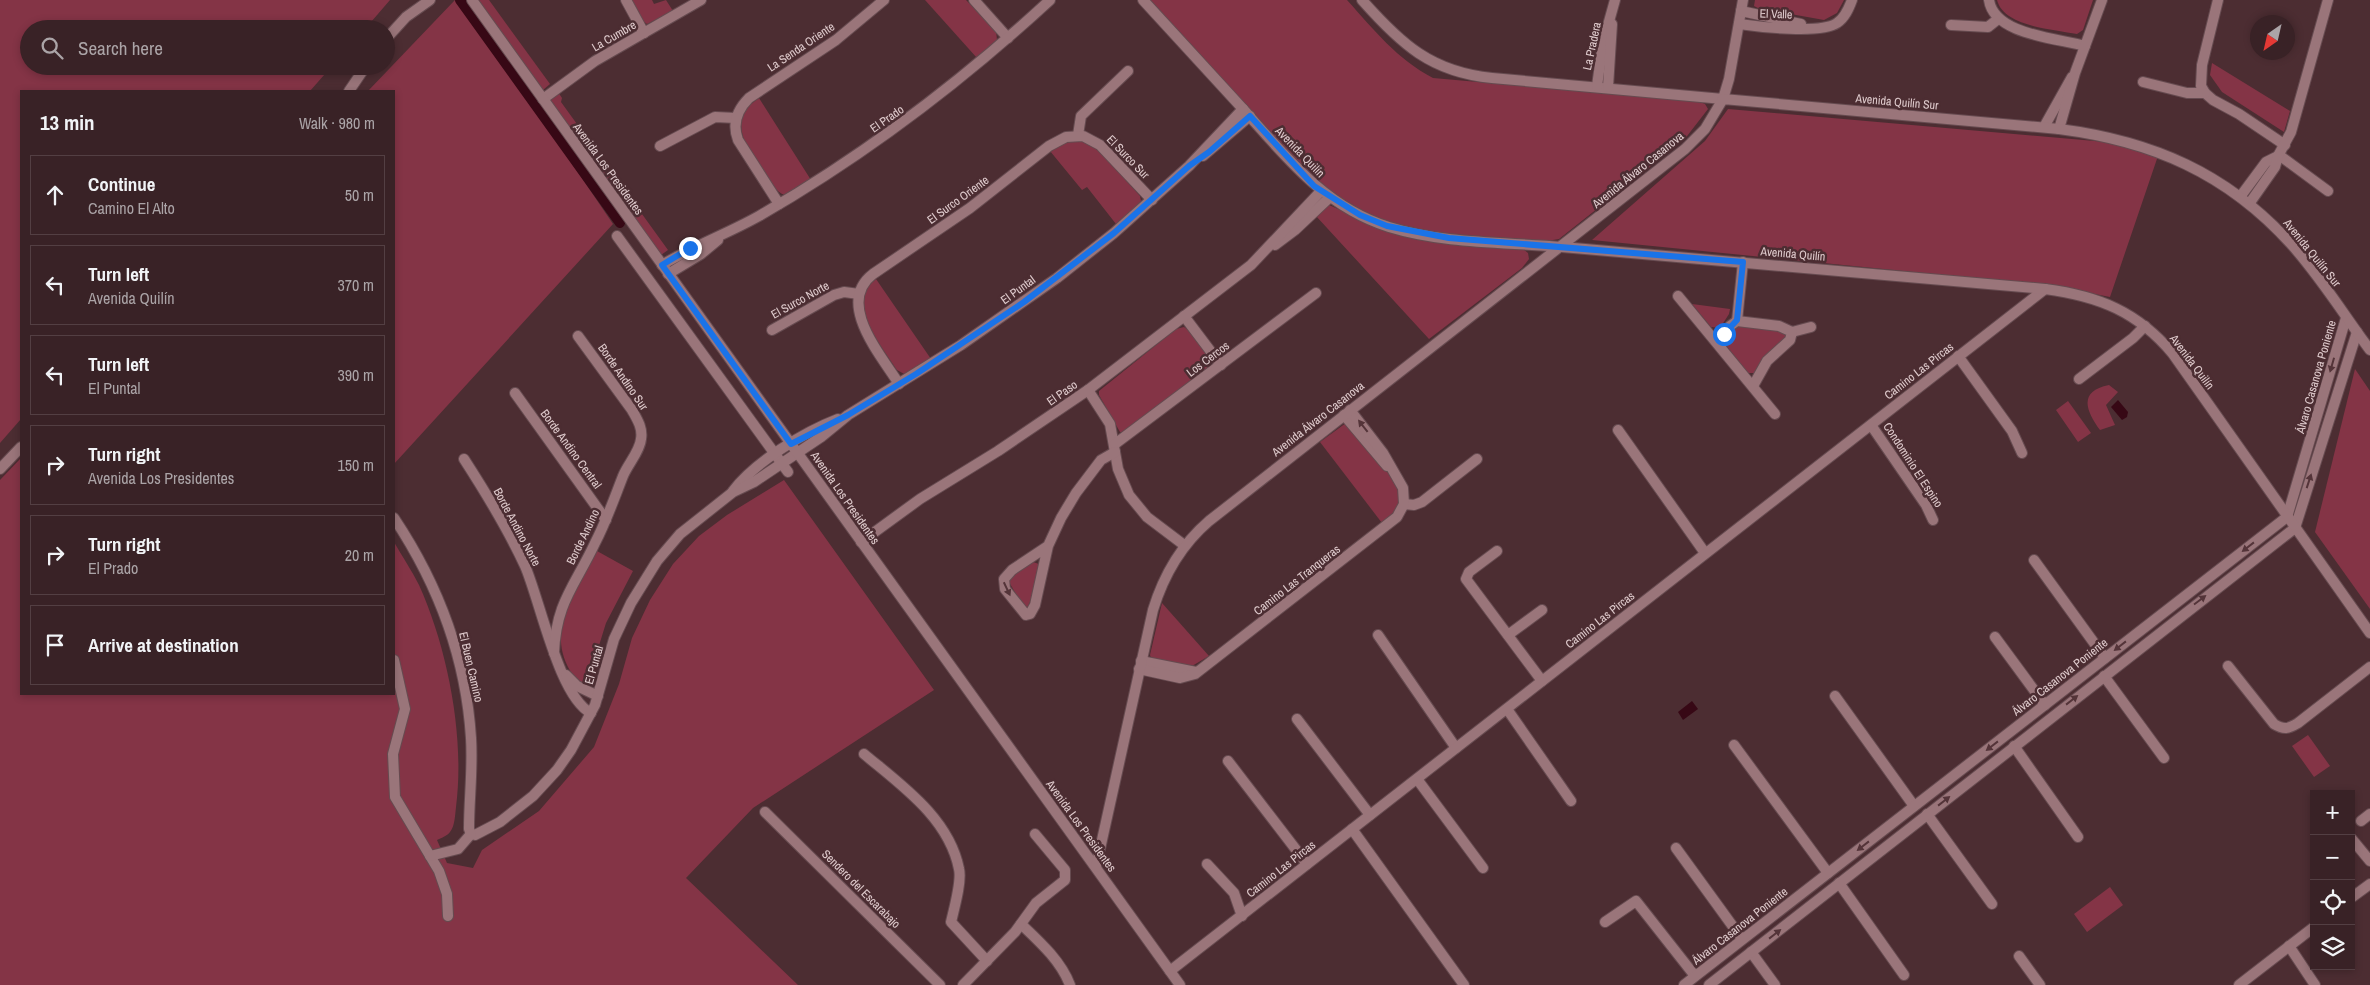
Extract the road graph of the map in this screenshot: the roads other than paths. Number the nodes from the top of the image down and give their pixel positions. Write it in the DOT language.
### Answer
graph roads {
  1 [pos="430,0"];
  2 [pos="472,0"];
  3 [pos="626,0"];
  4 [pos="701,0"];
  5 [pos="884,0"];
  6 [pos="974,0"];
  7 [pos="1050,0"];
  8 [pos="1143,0"];
  9 [pos="1362,0"];
  10 [pos="1615,0"];
  11 [pos="1743,0"];
  12 [pos="1852,0"];
  13 [pos="1989,0"];
  14 [pos="2102,0"];
  15 [pos="2218,0"];
  16 [pos="2328,0"];
  17 [pos="1741,11"];
  18 [pos="1998,20"];
  19 [pos="1739,24"];
  20 [pos="1951,25"];
  21 [pos="1812,28"];
  22 [pos="395,29"];
  23 [pos="644,33"];
  24 [pos="1008,38"];
  25 [pos="2085,46"];
  26 [pos="1128,70"];
  27 [pos="2075,73"];
  28 [pos="360,75"];
  29 [pos="2143,82"];
  30 [pos="1602,87"];
  31 [pos="350,90"];
  32 [pos="2205,93"];
  33 [pos="543,99"];
  34 [pos="1723,99"];
  35 [pos="1246,113"];
  36 [pos="736,118"];
  37 [pos="2044,127"];
  38 [pos="2059,128"];
  39 [pos="1078,136"];
  40 [pos="2285,145"];
  41 [pos="660,146"];
  42 [pos="2278,155"];
  43 [pos="2328,192"];
  44 [pos="1326,194"];
  45 [pos="2240,197"];
  46 [pos="1152,200"];
  47 [pos="779,204"];
  48 [pos="2250,204"];
  49 [pos="617,236"];
  50 [pos="723,236"];
  51 [pos="1562,247"];
  52 [pos="1743,262"];
  53 [pos="662,265"];
  54 [pos="668,274"];
  55 [pos="2045,289"];
  56 [pos="1316,293"];
  57 [pos="859,294"];
  58 [pos="1678,296"];
  59 [pos="1184,316"];
  60 [pos="2346,318"];
  61 [pos="1737,320"];
  62 [pos="2145,326"];
  63 [pos="1811,327"];
  64 [pos="772,330"];
  65 [pos="1792,332"];
  66 [pos="2357,332"];
  67 [pos="578,336"];
  68 [pos="1718,344"];
  69 [pos="2370,350"];
  70 [pos="1958,356"];
  71 [pos="1222,365"];
  72 [pos="2080,379"];
  73 [pos="899,384"];
  74 [pos="1753,386"];
  75 [pos="1088,390"];
  76 [pos="515,393"];
  77 [pos="1347,413"];
  78 [pos="1775,414"];
  79 [pos="1871,425"];
  80 [pos="1618,430"];
  81 [pos="642,435"];
  82 [pos="20,448"];
  83 [pos="794,448"];
  84 [pos="1115,448"];
  85 [pos="2022,453"];
  86 [pos="776,454"];
  87 [pos="464,459"];
  88 [pos="1478,459"];
  89 [pos="785,468"];
  90 [pos="0,469"];
  91 [pos="733,492"];
  92 [pos="1404,504"];
  93 [pos="2287,517"];
  94 [pos="395,520"];
  95 [pos="606,520"];
  96 [pos="1933,520"];
  97 [pos="2295,528"];
  98 [pos="861,542"];
  99 [pos="1184,545"];
  100 [pos="1048,546"];
  101 [pos="1497,551"];
  102 [pos="1705,553"];
  103 [pos="2034,560"];
  104 [pos="540,609"];
  105 [pos="560,610"];
  106 [pos="1542,610"];
  107 [pos="2370,633"];
  108 [pos="1378,635"];
  109 [pos="1508,635"];
  110 [pos="1995,637"];
  111 [pos="554,653"];
  112 [pos="2105,658"];
  113 [pos="395,664"];
  114 [pos="1140,665"];
  115 [pos="2228,666"];
  116 [pos="2370,667"];
  117 [pos="563,671"];
  118 [pos="2104,676"];
  119 [pos="1542,681"];
  120 [pos="598,696"];
  121 [pos="1835,696"];
  122 [pos="2045,705"];
  123 [pos="1507,709"];
  124 [pos="591,713"];
  125 [pos="2032,714"];
  126 [pos="1297,719"];
  127 [pos="2041,725"];
  128 [pos="1734,745"];
  129 [pos="2014,746"];
  130 [pos="1456,748"];
  131 [pos="864,754"];
  132 [pos="2164,758"];
  133 [pos="1228,761"];
  134 [pos="1417,779"];
  135 [pos="1571,801"];
  136 [pos="1914,806"];
  137 [pos="765,812"];
  138 [pos="1927,814"];
  139 [pos="2370,814"];
  140 [pos="1370,815"];
  141 [pos="2361,821"];
  142 [pos="1352,829"];
  143 [pos="471,834"];
  144 [pos="1035,834"];
  145 [pos="2078,837"];
  146 [pos="2355,843"];
  147 [pos="1676,848"];
  148 [pos="430,856"];
  149 [pos="2370,861"];
  150 [pos="1207,864"];
  151 [pos="1307,864"];
  152 [pos="1096,867"];
  153 [pos="1483,868"];
  154 [pos="1828,873"];
  155 [pos="1839,884"];
  156 [pos="2370,884"];
  157 [pos="2355,895"];
  158 [pos="1992,904"];
  159 [pos="1783,908"];
  160 [pos="448,916"];
  161 [pos="1242,916"];
  162 [pos="1792,920"];
  163 [pos="1605,922"];
  164 [pos="1020,924"];
  165 [pos="2310,930"];
  166 [pos="1742,939"];
  167 [pos="2289,946"];
  168 [pos="1751,952"];
  169 [pos="2019,956"];
  170 [pos="987,961"];
  171 [pos="1170,970"];
  172 [pos="1904,975"];
  173 [pos="1695,976"];
  174 [pos="940,985"];
  175 [pos="963,985"];
  176 [pos="1070,985"];
  177 [pos="1180,985"];
  178 [pos="1464,985"];
  179 [pos="1684,985"];
  180 [pos="1709,985"];
  181 [pos="1775,985"];
  182 [pos="2040,985"];
  183 [pos="2239,985"];
  184 [pos="2316,985"];
  1 -- 22 [label="street"];
  2 -- 33 [label="street, Avenida Los Presidentes"];
  3 -- 23 [label="street"];
  4 -- 23 [label="street, La Cumbre"];
  5 -- 36 [label="street, La Senda Oriente"];
  6 -- 24 [label="street"];
  7 -- 24 [label="street, El Prado"];
  8 -- 35 [label="street, Avenida Quilín"];
  9 -- 30 [label="street, Avenida Quilín Sur"];
  10 -- 30 [label="street, La Pradera"];
  11 -- 17 [label="street, Avenida Álvaro Casanova"];
  12 -- 21 [label="street, El Valle"];
  13 -- 18 [label="street"];
  14 -- 25 [label="street"];
  15 -- 32 [label="street"];
  16 -- 40 [label="street"];
  17 -- 19 [label="street, Avenida Álvaro Casanova"];
  17 -- 21 [label="street, El Valle"];
  18 -- 20 [label="street"];
  18 -- 25 [label="street"];
  19 -- 21 [label="street, El Valle"];
  19 -- 34 [label="street, Avenida Álvaro Casanova"];
  23 -- 33 [label="street, La Cumbre"];
  24 -- 47 [label="street, El Prado"];
  25 -- 27 [label="street"];
  26 -- 39 [label="street"];
  27 -- 37 [label="street"];
  27 -- 38 [label="street"];
  28 -- 31 [label="street"];
  29 -- 32 [label="street"];
  30 -- 34 [label="street, Avenida Quilín Sur"];
  32 -- 40 [label="street"];
  33 -- 53 [label="street, Avenida Los Presidentes"];
  34 -- 37 [label="street, Avenida Quilín Sur"];
  34 -- 51 [label="street, Avenida Álvaro Casanova"];
  35 -- 44 [label="street, Avenida Quilín"];
  35 -- 46 [label="street, El Puntal"];
  36 -- 41 [label="street"];
  36 -- 47 [label="street"];
  37 -- 38 [label="street, Avenida Quilín Sur"];
  38 -- 45 [label="street, Avenida Quilín Sur"];
  39 -- 46 [label="street, El Surco Sur"];
  39 -- 57 [label="street, El Surco Oriente"];
  40 -- 42 [label="street"];
  42 -- 43 [label="street"];
  42 -- 45 [label="street"];
  42 -- 48 [label="street"];
  44 -- 51 [label="street, Avenida Quilín"];
  44 -- 59 [label="street, El Paso"];
  45 -- 48 [label="street, Avenida Quilín Sur"];
  46 -- 73 [label="street, El Puntal"];
  47 -- 50 [label="street, El Prado"];
  48 -- 60 [label="street, Avenida Quilín Sur"];
  49 -- 86 [label="street"];
  50 -- 53 [label="street, El Prado"];
  50 -- 54 [label="street, El Prado"];
  51 -- 52 [label="street, Avenida Quilín"];
  51 -- 77 [label="street, Avenida Álvaro Casanova"];
  52 -- 55 [label="street, Avenida Quilín"];
  52 -- 61 [label="street"];
  53 -- 54 [label="street, Avenida Los Presidentes"];
  54 -- 83 [label="street, Avenida Los Presidentes"];
  55 -- 62 [label="street, Avenida Quilín"];
  55 -- 70 [label="street, Camino Las Pircas"];
  56 -- 71 [label="street, Los Cercos"];
  57 -- 64 [label="street, El Surco Norte"];
  57 -- 73 [label="street"];
  58 -- 68 [label="street"];
  59 -- 71 [label="street"];
  59 -- 75 [label="street, El Paso"];
  60 -- 66 [label="street, Avenida Quilín Sur"];
  60 -- 93 [label="street, Álvaro Casanova Poniente, one-way"];
  61 -- 65 [label="street"];
  61 -- 68 [label="street"];
  62 -- 72 [label="street"];
  62 -- 93 [label="street, Avenida Quilín"];
  63 -- 65 [label="street"];
  65 -- 74 [label="street"];
  66 -- 69 [label="street, Avenida Quilín Sur"];
  97 -- 66 [label="street, Álvaro Casanova Poniente, one-way"];
  67 -- 81 [label="street, Borde Andino Sur"];
  68 -- 74 [label="street"];
  70 -- 79 [label="street, Camino Las Pircas"];
  70 -- 85 [label="street"];
  71 -- 84 [label="street, Los Cercos"];
  73 -- 83 [label="street, El Puntal"];
  74 -- 78 [label="street"];
  75 -- 84 [label="street"];
  75 -- 98 [label="street, El Paso"];
  76 -- 95 [label="street, Borde Andino Central"];
  77 -- 92 [label="street"];
  77 -- 99 [label="street, Avenida Álvaro Casanova"];
  79 -- 96 [label="street, Condominio El Espino"];
  79 -- 102 [label="street, Camino Las Pircas"];
  80 -- 102 [label="street"];
  81 -- 95 [label="street, Borde Andino"];
  82 -- 90 [label="street"];
  83 -- 86 [label="street, El Puntal"];
  83 -- 89 [label="street, El Puntal"];
  83 -- 98 [label="street, Avenida Los Presidentes"];
  84 -- 99 [label="street"];
  84 -- 100 [label="street, Los Cercos"];
  86 -- 89 [label="street"];
  86 -- 91 [label="street, El Puntal"];
  87 -- 104 [label="street, Borde Andino Norte"];
  88 -- 92 [label="street"];
  89 -- 91 [label="street, El Puntal"];
  91 -- 120 [label="street, El Puntal"];
  92 -- 114 [label="street, Camino Las Tranqueras"];
  93 -- 97 [label="street, Avenida Quilín"];
  93 -- 112 [label="street, Álvaro Casanova Poniente, one-way"];
  94 -- 143 [label="street, El Buen Camino"];
  95 -- 105 [label="street, Borde Andino"];
  97 -- 107 [label="street, Avenida Quilín"];
  118 -- 97 [label="street, Álvaro Casanova Poniente, one-way"];
  98 -- 152 [label="street, Avenida Los Presidentes"];
  99 -- 114 [label="street, Avenida Álvaro Casanova"];
  100 -- 100 [label="street, Los Cercos, one-way"];
  101 -- 109 [label="street"];
  102 -- 119 [label="street, Camino Las Pircas"];
  103 -- 112 [label="street"];
  104 -- 105 [label="street"];
  104 -- 111 [label="street, Borde Andino Norte"];
  105 -- 111 [label="street, Borde Andino"];
  106 -- 109 [label="street"];
  108 -- 130 [label="street"];
  109 -- 119 [label="street"];
  110 -- 122 [label="street"];
  111 -- 117 [label="street, Borde Andino Norte"];
  112 -- 122 [label="street, Álvaro Casanova Poniente"];
  113 -- 148 [label="street"];
  114 -- 152 [label="street, Avenida Álvaro Casanova"];
  115 -- 116 [label="street"];
  117 -- 120 [label="street"];
  117 -- 124 [label="street"];
  127 -- 118 [label="street, Álvaro Casanova Poniente, one-way"];
  118 -- 132 [label="street"];
  119 -- 123 [label="street, Camino Las Pircas"];
  120 -- 124 [label="street, El Puntal"];
  121 -- 136 [label="street"];
  122 -- 125 [label="street, Álvaro Casanova Poniente"];
  123 -- 130 [label="street, Camino Las Pircas"];
  123 -- 135 [label="street"];
  124 -- 143 [label="street, El Puntal"];
  125 -- 127 [label="street"];
  125 -- 136 [label="street, Álvaro Casanova Poniente, one-way"];
  126 -- 140 [label="street"];
  127 -- 129 [label="street, Álvaro Casanova Poniente"];
  128 -- 154 [label="street"];
  138 -- 129 [label="street, Álvaro Casanova Poniente, one-way"];
  129 -- 145 [label="street"];
  130 -- 134 [label="street, Camino Las Pircas"];
  131 -- 170 [label="street"];
  133 -- 151 [label="street"];
  134 -- 140 [label="street, Camino Las Pircas"];
  134 -- 153 [label="street"];
  136 -- 154 [label="street, Álvaro Casanova Poniente, one-way"];
  137 -- 174 [label="street, Sendero del Escarabajo"];
  138 -- 155 [label="street, Álvaro Casanova Poniente"];
  138 -- 158 [label="street"];
  139 -- 141 [label="street"];
  140 -- 142 [label="street, Camino Las Pircas"];
  142 -- 151 [label="street, Camino Las Pircas"];
  142 -- 178 [label="street"];
  143 -- 148 [label="street"];
  144 -- 164 [label="street"];
  146 -- 149 [label="street"];
  147 -- 166 [label="street"];
  148 -- 160 [label="street"];
  150 -- 161 [label="street"];
  151 -- 161 [label="street, Camino Las Pircas"];
  152 -- 171 [label="street, Avenida Los Presidentes"];
  154 -- 159 [label="street, Álvaro Casanova Poniente"];
  155 -- 162 [label="street, Álvaro Casanova Poniente"];
  155 -- 172 [label="street"];
  156 -- 157 [label="street"];
  159 -- 162 [label="street"];
  159 -- 166 [label="street, Álvaro Casanova Poniente"];
  161 -- 171 [label="street, Camino Las Pircas"];
  168 -- 162 [label="street, Álvaro Casanova Poniente, one-way"];
  163 -- 173 [label="street"];
  164 -- 170 [label="street"];
  164 -- 176 [label="street"];
  165 -- 167 [label="street"];
  166 -- 173 [label="street, Álvaro Casanova Poniente"];
  167 -- 183 [label="street"];
  167 -- 184 [label="street"];
  168 -- 180 [label="street, Álvaro Casanova Poniente"];
  168 -- 181 [label="street"];
  169 -- 182 [label="street"];
  170 -- 175 [label="street"];
  171 -- 177 [label="street, Avenida Los Presidentes"];
  173 -- 179 [label="street, Álvaro Casanova Poniente"];
}
